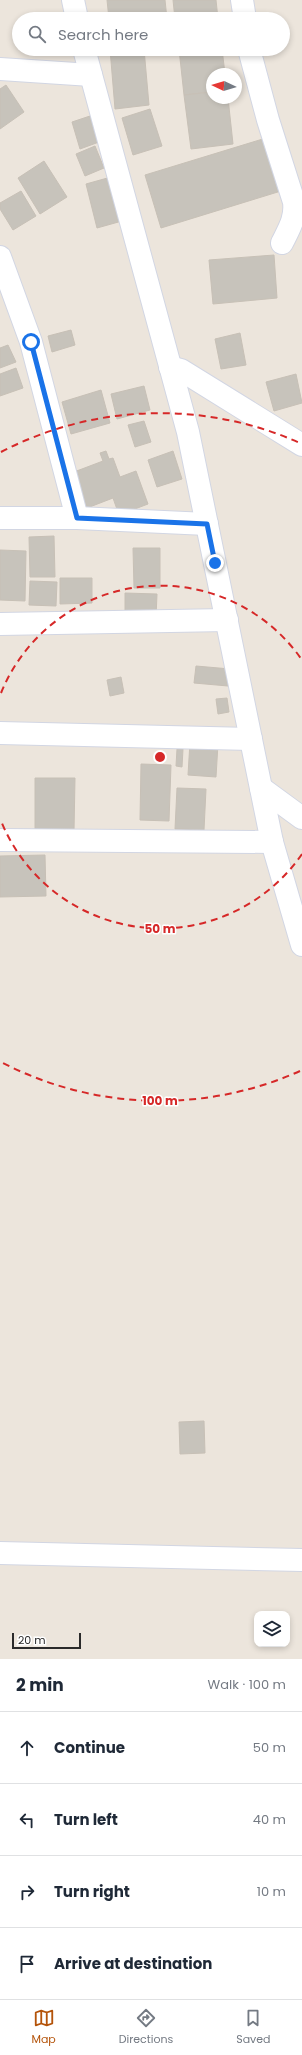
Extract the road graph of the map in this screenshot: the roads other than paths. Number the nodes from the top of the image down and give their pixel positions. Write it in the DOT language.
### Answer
graph roads {
  1 [pos="73,0"];
  2 [pos="242,0"];
  3 [pos="76,12"];
  4 [pos="244,12"];
  5 [pos="86,56"];
  6 [pos="251,56"];
  7 [pos="0,69"];
  8 [pos="91,75"];
  9 [pos="282,243"];
  10 [pos="0,258"];
  11 [pos="170,367"];
  12 [pos="302,445"];
  13 [pos="0,518"];
  14 [pos="77,518"];
  15 [pos="207,524"];
  16 [pos="227,620"];
  17 [pos="0,624"];
  18 [pos="0,733"];
  19 [pos="251,739"];
  20 [pos="261,788"];
  21 [pos="302,818"];
  22 [pos="0,840"];
  23 [pos="272,842"];
  24 [pos="302,945"];
  25 [pos="0,1553"];
  26 [pos="302,1560"];
  1 -- 3 [label="street"];
  2 -- 4 [label="street"];
  5 -- 8 [label="street"];
  6 -- 9 [label="street"];
  7 -- 8 [label="street"];
  8 -- 11 [label="street"];
  10 -- 14 [label="street"];
  11 -- 12 [label="street"];
  11 -- 15 [label="street"];
  13 -- 14 [label="street"];
  14 -- 15 [label="street"];
  15 -- 16 [label="street"];
  16 -- 17 [label="street"];
  16 -- 19 [label="street"];
  18 -- 19 [label="street"];
  19 -- 20 [label="street"];
  20 -- 21 [label="street"];
  20 -- 23 [label="street"];
  22 -- 23 [label="street"];
  23 -- 24 [label="street"];
  25 -- 26 [label="street"];
}
